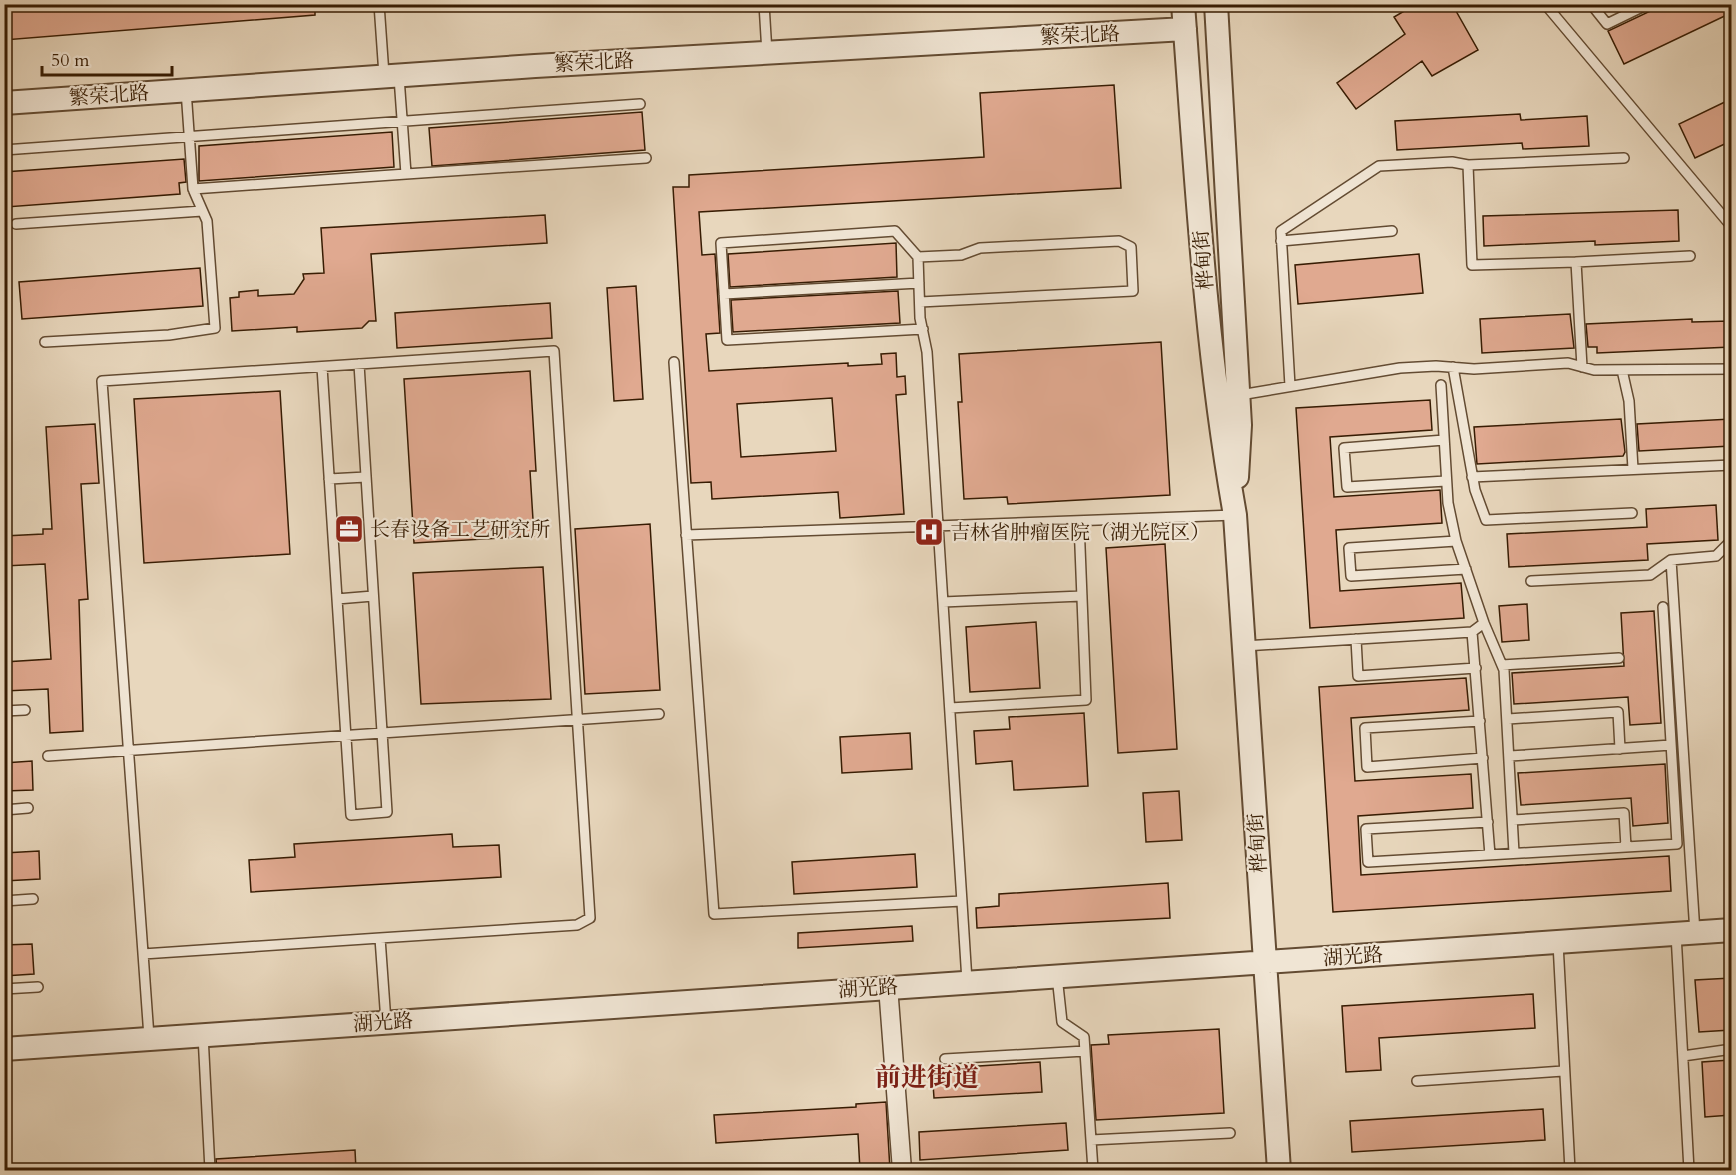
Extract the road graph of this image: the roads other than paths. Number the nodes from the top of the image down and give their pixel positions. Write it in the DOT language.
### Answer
graph roads {
  1 [pos="379,4"];
  2 [pos="764,4"];
  3 [pos="1183,4"];
  4 [pos="1216,4"];
  5 [pos="1545,4"];
  6 [pos="1591,4"];
  7 [pos="1648,4"];
  8 [pos="1185,29"];
  9 [pos="767,53"];
  10 [pos="392,75"];
  11 [pos="186,90"];
  12 [pos="4,103"];
  13 [pos="640,104"];
  14 [pos="402,121"];
  15 [pos="189,136"];
  16 [pos="4,150"];
  17 [pos="646,158"];
  18 [pos="1624,158"];
  19 [pos="1468,165"];
  20 [pos="406,174"];
  21 [pos="193,189"];
  22 [pos="202,211"];
  23 [pos="16,224"];
  24 [pos="1731,227"];
  25 [pos="1392,231"];
  26 [pos="1281,241"];
  27 [pos="1690,256"];
  28 [pos="918,257"];
  29 [pos="1576,262"];
  30 [pos="919,284"];
  31 [pos="724,294"];
  32 [pos="920,302"];
  33 [pos="923,329"];
  34 [pos="45,342"];
  35 [pos="674,362"];
  36 [pos="359,364"];
  37 [pos="322,367"];
  38 [pos="1453,367"];
  39 [pos="1582,367"];
  40 [pos="1731,369"];
  41 [pos="1622,370"];
  42 [pos="1441,385"];
  43 [pos="1290,387"];
  44 [pos="1239,396"];
  45 [pos="1444,440"];
  46 [pos="1731,465"];
  47 [pos="1633,469"];
  48 [pos="366,477"];
  49 [pos="1472,477"];
  50 [pos="330,479"];
  51 [pos="1446,481"];
  52 [pos="1632,513"];
  53 [pos="1235,515"];
  54 [pos="1079,522"];
  55 [pos="939,527"];
  56 [pos="686,535"];
  57 [pos="1731,540"];
  58 [pos="1456,541"];
  59 [pos="1671,560"];
  60 [pos="1466,569"];
  61 [pos="1531,581"];
  62 [pos="373,596"];
  63 [pos="1082,596"];
  64 [pos="337,598"];
  65 [pos="943,602"];
  66 [pos="1663,607"];
  67 [pos="1484,623"];
  68 [pos="1472,632"];
  69 [pos="1356,639"];
  70 [pos="1244,646"];
  71 [pos="1619,658"];
  72 [pos="1502,665"];
  73 [pos="1476,668"];
  74 [pos="950,708"];
  75 [pos="25,710"];
  76 [pos="4,711"];
  77 [pos="659,714"];
  78 [pos="577,719"];
  79 [pos="1508,719"];
  80 [pos="1480,721"];
  81 [pos="381,733"];
  82 [pos="346,736"];
  83 [pos="1671,745"];
  84 [pos="1620,749"];
  85 [pos="129,751"];
  86 [pos="48,756"];
  87 [pos="1510,756"];
  88 [pos="1483,758"];
  89 [pos="28,808"];
  90 [pos="4,810"];
  91 [pos="1513,820"];
  92 [pos="1488,822"];
  93 [pos="1626,847"];
  94 [pos="1514,853"];
  95 [pos="1490,855"];
  96 [pos="33,899"];
  97 [pos="4,901"];
  98 [pos="962,901"];
  99 [pos="1731,930"];
  100 [pos="1686,933"];
  101 [pos="380,938"];
  102 [pos="1558,943"];
  103 [pos="143,954"];
  104 [pos="1264,961"];
  105 [pos="1057,975"];
  106 [pos="967,981"];
  107 [pos="888,986"];
  108 [pos="38,987"];
  109 [pos="4,989"];
  110 [pos="386,1022"];
  111 [pos="203,1035"];
  112 [pos="149,1039"];
  113 [pos="1731,1048"];
  114 [pos="4,1049"];
  115 [pos="1085,1052"];
  116 [pos="1683,1056"];
  117 [pos="945,1059"];
  118 [pos="1563,1071"];
  119 [pos="1417,1082"];
  120 [pos="1230,1133"];
  121 [pos="1091,1140"];
  122 [pos="210,1170"];
  123 [pos="902,1170"];
  124 [pos="1093,1170"];
  125 [pos="1279,1170"];
  126 [pos="1570,1170"];
  127 [pos="1689,1170"];
  1 -- 10 [label="lane"];
  2 -- 9 [label="lane"];
  3 -- 8 [label="street, 桦甸街"];
  4 -- 44 [label="street, 桦甸街"];
  5 -- 24 [label="lane"];
  6 -- 7 [label="lane"];
  8 -- 9 [label="street, 繁荣北路"];
  8 -- 53 [label="street, 桦甸街"];
  9 -- 10 [label="street, 繁荣北路"];
  10 -- 11 [label="street, 繁荣北路"];
  10 -- 14 [label="lane"];
  11 -- 12 [label="street, 繁荣北路"];
  11 -- 15 [label="lane"];
  13 -- 14 [label="lane"];
  14 -- 15 [label="lane"];
  14 -- 20 [label="lane"];
  15 -- 16 [label="lane"];
  15 -- 21 [label="lane"];
  17 -- 20 [label="lane"];
  18 -- 19 [label="lane"];
  19 -- 26 [label="lane"];
  19 -- 29 [label="lane"];
  20 -- 21 [label="lane"];
  21 -- 22 [label="lane"];
  22 -- 23 [label="lane"];
  22 -- 34 [label="lane"];
  25 -- 26 [label="lane"];
  26 -- 43 [label="lane"];
  27 -- 29 [label="lane"];
  28 -- 30 [label="lane"];
  28 -- 31 [label="lane"];
  28 -- 32 [label="lane"];
  29 -- 39 [label="lane"];
  30 -- 31 [label="lane"];
  30 -- 32 [label="lane"];
  31 -- 33 [label="lane"];
  32 -- 33 [label="lane"];
  33 -- 55 [label="lane"];
  35 -- 56 [label="lane"];
  36 -- 37 [label="lane"];
  36 -- 48 [label="lane"];
  36 -- 78 [label="lane"];
  37 -- 50 [label="lane"];
  37 -- 85 [label="lane"];
  38 -- 39 [label="lane"];
  38 -- 43 [label="lane"];
  38 -- 49 [label="lane"];
  39 -- 41 [label="lane"];
  40 -- 41 [label="lane"];
  41 -- 47 [label="lane"];
  42 -- 45 [label="lane"];
  43 -- 44 [label="lane"];
  44 -- 53 [label="street, 桦甸街"];
  45 -- 51 [label="lane"];
  45 -- 51 [label="lane"];
  46 -- 47 [label="lane"];
  47 -- 49 [label="lane"];
  48 -- 50 [label="lane"];
  48 -- 62 [label="lane"];
  49 -- 52 [label="lane"];
  50 -- 64 [label="lane"];
  51 -- 58 [label="lane"];
  53 -- 54 [label="lane"];
  53 -- 70 [label="street, 桦甸街"];
  54 -- 55 [label="lane"];
  54 -- 63 [label="lane"];
  55 -- 56 [label="lane"];
  55 -- 65 [label="lane"];
  56 -- 98 [label="lane"];
  57 -- 59 [label="lane"];
  58 -- 60 [label="lane"];
  58 -- 60 [label="lane"];
  59 -- 61 [label="lane"];
  59 -- 100 [label="lane"];
  60 -- 67 [label="lane"];
  62 -- 64 [label="lane"];
  62 -- 81 [label="lane"];
  63 -- 65 [label="lane"];
  63 -- 74 [label="lane"];
  64 -- 82 [label="lane"];
  65 -- 74 [label="lane"];
  66 -- 83 [label="lane"];
  67 -- 68 [label="lane"];
  67 -- 72 [label="lane"];
  68 -- 69 [label="lane"];
  68 -- 73 [label="lane"];
  69 -- 70 [label="lane"];
  69 -- 73 [label="lane"];
  70 -- 104 [label="street, 桦甸街"];
  71 -- 72 [label="lane"];
  72 -- 79 [label="lane"];
  73 -- 80 [label="lane"];
  74 -- 98 [label="lane"];
  75 -- 76 [label="lane"];
  77 -- 78 [label="lane"];
  78 -- 81 [label="lane"];
  78 -- 101 [label="lane"];
  79 -- 84 [label="lane"];
  79 -- 87 [label="lane"];
  80 -- 88 [label="lane"];
  80 -- 88 [label="lane"];
  81 -- 82 [label="lane"];
  81 -- 82 [label="lane"];
  82 -- 85 [label="lane"];
  83 -- 84 [label="lane"];
  83 -- 93 [label="lane"];
  84 -- 87 [label="lane"];
  85 -- 86 [label="lane"];
  85 -- 103 [label="lane"];
  87 -- 91 [label="lane"];
  88 -- 92 [label="lane"];
  89 -- 90 [label="lane"];
  91 -- 93 [label="lane"];
  91 -- 94 [label="lane"];
  92 -- 95 [label="lane"];
  92 -- 95 [label="lane"];
  93 -- 94 [label="lane"];
  94 -- 95 [label="lane"];
  96 -- 97 [label="lane"];
  98 -- 106 [label="lane"];
  99 -- 100 [label="street, 湖光路"];
  100 -- 102 [label="street, 湖光路"];
  100 -- 116 [label="lane"];
  101 -- 103 [label="lane"];
  101 -- 110 [label="lane"];
  102 -- 104 [label="street, 湖光路"];
  102 -- 118 [label="lane"];
  103 -- 112 [label="lane"];
  104 -- 105 [label="street, 湖光路"];
  104 -- 125 [label="street, 桦甸街"];
  105 -- 106 [label="street, 湖光路"];
  105 -- 115 [label="lane"];
  106 -- 107 [label="street, 湖光路"];
  107 -- 110 [label="street, 湖光路"];
  107 -- 123 [label="street"];
  108 -- 109 [label="lane"];
  110 -- 111 [label="street, 湖光路"];
  111 -- 112 [label="street, 湖光路"];
  111 -- 122 [label="lane"];
  112 -- 114 [label="street, 湖光路"];
  113 -- 116 [label="lane"];
  115 -- 117 [label="lane"];
  115 -- 121 [label="lane"];
  116 -- 127 [label="lane"];
  118 -- 119 [label="lane"];
  118 -- 126 [label="lane"];
  120 -- 121 [label="lane"];
  121 -- 124 [label="lane"];
}
